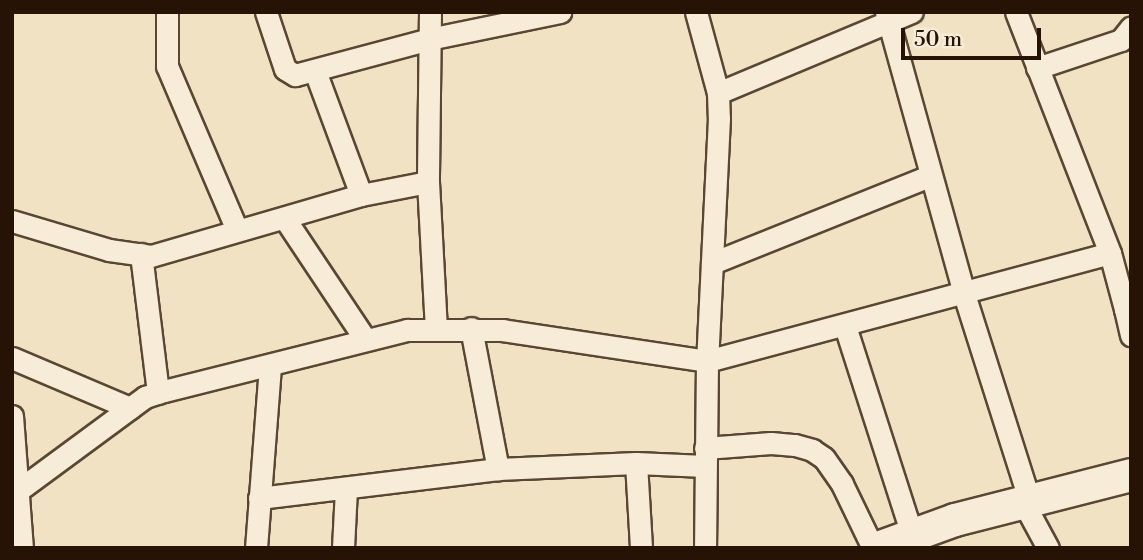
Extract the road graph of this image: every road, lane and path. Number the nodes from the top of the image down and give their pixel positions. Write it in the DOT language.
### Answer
graph roads {
  1 [pos="167,12"];
  2 [pos="265,12"];
  3 [pos="430,12"];
  4 [pos="560,12"];
  5 [pos="695,12"];
  6 [pos="912,12"];
  7 [pos="1016,12"];
  8 [pos="1130,12"];
  9 [pos="887,17"];
  10 [pos="1131,25"];
  11 [pos="429,39"];
  12 [pos="1037,68"];
  13 [pos="315,71"];
  14 [pos="718,93"];
  15 [pos="930,176"];
  16 [pos="428,182"];
  17 [pos="361,195"];
  18 [pos="285,219"];
  19 [pos="12,221"];
  20 [pos="237,230"];
  21 [pos="1110,253"];
  22 [pos="141,254"];
  23 [pos="712,262"];
  24 [pos="964,294"];
  25 [pos="1128,309"];
  26 [pos="845,326"];
  27 [pos="436,328"];
  28 [pos="471,328"];
  29 [pos="1131,335"];
  30 [pos="365,339"];
  31 [pos="12,358"];
  32 [pos="707,361"];
  33 [pos="270,366"];
  34 [pos="158,393"];
  35 [pos="130,408"];
  36 [pos="12,416"];
  37 [pos="705,457"];
  38 [pos="636,463"];
  39 [pos="498,469"];
  40 [pos="1131,475"];
  41 [pos="346,488"];
  42 [pos="14,494"];
  43 [pos="260,498"];
  44 [pos="1026,500"];
  45 [pos="912,535"];
  46 [pos="22,548"];
  47 [pos="256,548"];
  48 [pos="343,548"];
  49 [pos="641,548"];
  50 [pos="705,548"];
  51 [pos="876,548"];
  52 [pos="1048,548"];
  1 -- 20 [label="street"];
  2 -- 13 [label="street"];
  3 -- 11 [label="street"];
  4 -- 11 [label="street"];
  5 -- 14 [label="street"];
  6 -- 9 [label="street"];
  7 -- 12 [label="street"];
  8 -- 10 [label="street"];
  9 -- 14 [label="street"];
  9 -- 15 [label="street"];
  10 -- 12 [label="street"];
  11 -- 13 [label="street"];
  11 -- 16 [label="street"];
  12 -- 21 [label="street"];
  13 -- 17 [label="street"];
  14 -- 23 [label="street"];
  15 -- 23 [label="street"];
  15 -- 24 [label="street"];
  16 -- 17 [label="street"];
  16 -- 27 [label="street"];
  17 -- 18 [label="street"];
  18 -- 20 [label="street"];
  18 -- 30 [label="street"];
  19 -- 22 [label="street"];
  20 -- 22 [label="street"];
  21 -- 24 [label="street"];
  21 -- 25 [label="street"];
  22 -- 34 [label="street"];
  23 -- 32 [label="street"];
  24 -- 26 [label="street"];
  24 -- 44 [label="street"];
  25 -- 29 [label="street"];
  26 -- 32 [label="street"];
  26 -- 45 [label="street"];
  27 -- 28 [label="street"];
  27 -- 30 [label="street"];
  28 -- 32 [label="street"];
  28 -- 39 [label="street"];
  30 -- 33 [label="street"];
  31 -- 35 [label="street"];
  32 -- 37 [label="street"];
  33 -- 34 [label="street"];
  33 -- 43 [label="street"];
  34 -- 35 [label="street"];
  35 -- 42 [label="street"];
  36 -- 42 [label="street"];
  37 -- 38 [label="street"];
  37 -- 50 [label="street"];
  37 -- 51 [label="street"];
  38 -- 39 [label="street"];
  38 -- 49 [label="street"];
  39 -- 41 [label="street"];
  40 -- 44 [label="street"];
  41 -- 43 [label="street"];
  41 -- 48 [label="street"];
  42 -- 46 [label="street"];
  43 -- 47 [label="street"];
  44 -- 45 [label="street"];
  44 -- 52 [label="street"];
  45 -- 51 [label="street"];
}
